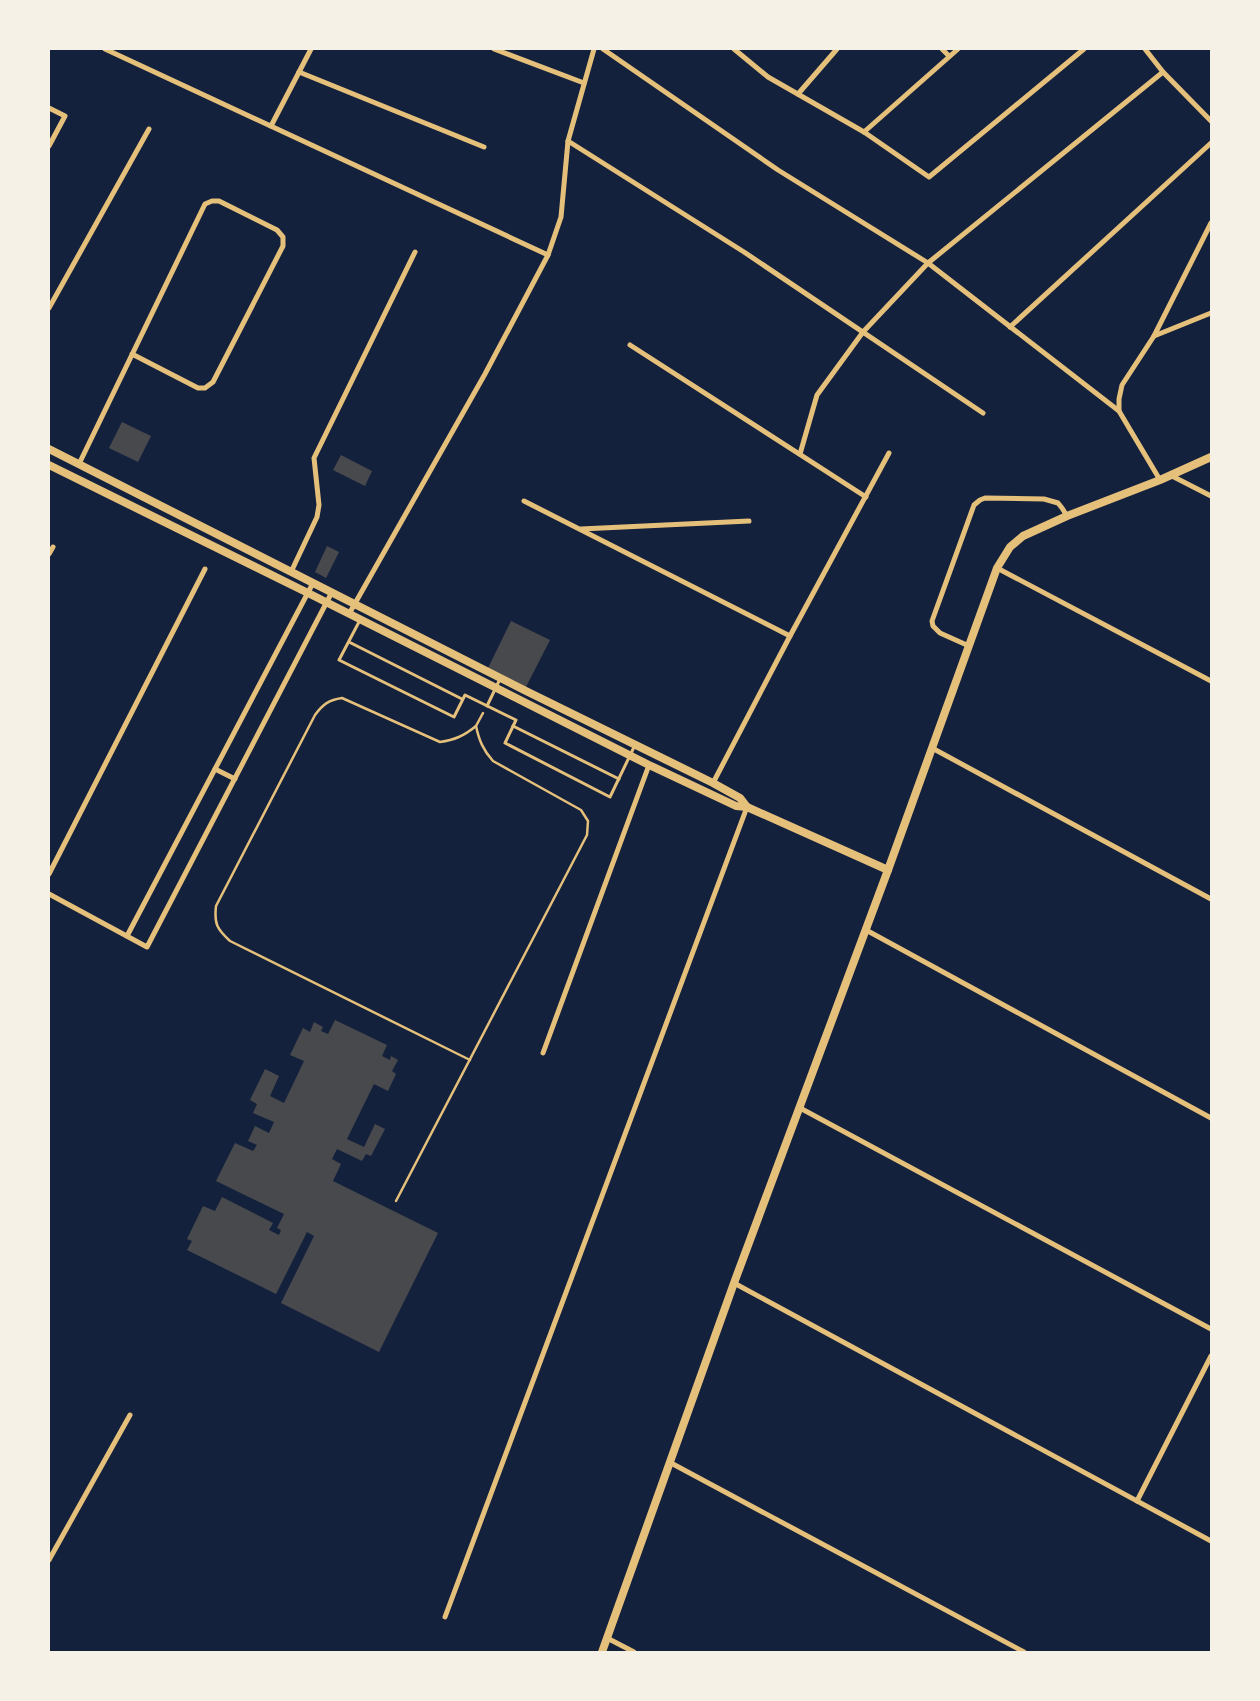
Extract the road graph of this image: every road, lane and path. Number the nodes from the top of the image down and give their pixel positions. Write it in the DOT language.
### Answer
graph roads {
  1 [pos="105,49"];
  2 [pos="311,49"];
  3 [pos="494,49"];
  4 [pos="594,49"];
  5 [pos="602,49"];
  6 [pos="734,49"];
  7 [pos="837,49"];
  8 [pos="942,49"];
  9 [pos="958,49"];
  10 [pos="1084,49"];
  11 [pos="1145,49"];
  12 [pos="949,56"];
  13 [pos="299,72"];
  14 [pos="1163,72"];
  15 [pos="584,83"];
  16 [pos="798,94"];
  17 [pos="49,108"];
  18 [pos="1211,121"];
  19 [pos="271,126"];
  20 [pos="149,129"];
  21 [pos="864,132"];
  22 [pos="568,141"];
  23 [pos="1211,143"];
  24 [pos="49,146"];
  25 [pos="484,147"];
  26 [pos="1211,223"];
  27 [pos="415,252"];
  28 [pos="548,255"];
  29 [pos="928,263"];
  30 [pos="49,308"];
  31 [pos="1211,313"];
  32 [pos="1010,327"];
  33 [pos="863,332"];
  34 [pos="1154,336"];
  35 [pos="630,346"];
  36 [pos="132,354"];
  37 [pos="1119,411"];
  38 [pos="983,412"];
  39 [pos="49,449"];
  40 [pos="889,453"];
  41 [pos="800,454"];
  42 [pos="1211,457"];
  43 [pos="79,464"];
  44 [pos="49,465"];
  45 [pos="1170,475"];
  46 [pos="1160,480"];
  47 [pos="1211,496"];
  48 [pos="866,497"];
  49 [pos="524,501"];
  50 [pos="1067,516"];
  51 [pos="748,521"];
  52 [pos="580,529"];
  53 [pos="53,547"];
  54 [pos="49,554"];
  55 [pos="997,568"];
  56 [pos="204,569"];
  57 [pos="291,572"];
  58 [pos="313,582"];
  59 [pos="332,592"];
  60 [pos="308,593"];
  61 [pos="326,602"];
  62 [pos="354,604"];
  63 [pos="349,614"];
  64 [pos="360,620"];
  65 [pos="790,636"];
  66 [pos="349,642"];
  67 [pos="969,646"];
  68 [pos="500,678"];
  69 [pos="1211,681"];
  70 [pos="495,688"];
  71 [pos="462,699"];
  72 [pos="487,706"];
  73 [pos="476,726"];
  74 [pos="513,726"];
  75 [pos="635,745"];
  76 [pos="932,748"];
  77 [pos="630,756"];
  78 [pos="649,766"];
  79 [pos="215,769"];
  80 [pos="235,778"];
  81 [pos="619,780"];
  82 [pos="713,783"];
  83 [pos="747,806"];
  84 [pos="888,870"];
  85 [pos="49,874"];
  86 [pos="49,894"];
  87 [pos="1211,899"];
  88 [pos="866,930"];
  89 [pos="127,936"];
  90 [pos="543,1053"];
  91 [pos="470,1060"];
  92 [pos="800,1108"];
  93 [pos="1211,1118"];
  94 [pos="396,1201"];
  95 [pos="734,1282"];
  96 [pos="1211,1329"];
  97 [pos="1211,1356"];
  98 [pos="130,1415"];
  99 [pos="671,1463"];
  100 [pos="1137,1501"];
  101 [pos="1211,1541"];
  102 [pos="49,1560"];
  103 [pos="445,1618"];
  104 [pos="607,1638"];
  105 [pos="602,1652"];
  106 [pos="634,1652"];
  107 [pos="1024,1652"];
  1 -- 19 [label="street"];
  2 -- 13 [label="street"];
  3 -- 15 [label="street"];
  4 -- 15 [label="street"];
  5 -- 29 [label="street"];
  6 -- 16 [label="street"];
  7 -- 16 [label="street"];
  8 -- 12 [label="street"];
  9 -- 12 [label="street"];
  10 -- 21 [label="street"];
  11 -- 14 [label="street"];
  12 -- 21 [label="street"];
  13 -- 19 [label="street"];
  13 -- 25 [label="street"];
  14 -- 18 [label="street"];
  14 -- 29 [label="street"];
  15 -- 22 [label="street"];
  16 -- 21 [label="street"];
  17 -- 24 [label="street"];
  19 -- 28 [label="street"];
  20 -- 30 [label="street"];
  22 -- 28 [label="street"];
  22 -- 33 [label="street"];
  23 -- 32 [label="street"];
  26 -- 34 [label="street"];
  27 -- 57 [label="street"];
  28 -- 62 [label="street"];
  29 -- 32 [label="street"];
  29 -- 33 [label="street"];
  31 -- 34 [label="street"];
  32 -- 37 [label="street"];
  33 -- 38 [label="street"];
  33 -- 41 [label="street"];
  34 -- 37 [label="street"];
  35 -- 41 [label="street"];
  36 -- 36 [label="street"];
  36 -- 43 [label="street"];
  37 -- 46 [label="street"];
  39 -- 43 [label="street"];
  40 -- 48 [label="street"];
  41 -- 48 [label="street"];
  42 -- 45 [label="street"];
  43 -- 57 [label="street"];
  44 -- 60 [label="street"];
  45 -- 46 [label="street"];
  45 -- 47 [label="street"];
  46 -- 50 [label="street"];
  48 -- 65 [label="street"];
  49 -- 52 [label="street"];
  50 -- 55 [label="street"];
  50 -- 67 [label="street"];
  51 -- 52 [label="street"];
  52 -- 65 [label="street"];
  53 -- 54 [label="street"];
  55 -- 67 [label="street"];
  55 -- 69 [label="street"];
  56 -- 85 [label="street"];
  57 -- 58 [label="street"];
  58 -- 59 [label="street"];
  58 -- 60 [label="street"];
  59 -- 61 [label="street"];
  59 -- 62 [label="street"];
  60 -- 61 [label="street"];
  60 -- 79 [label="street"];
  61 -- 63 [label="street"];
  61 -- 80 [label="street"];
  62 -- 63 [label="street"];
  62 -- 68 [label="street"];
  63 -- 64 [label="street"];
  64 -- 66 [label="lane"];
  64 -- 70 [label="street"];
  65 -- 82 [label="street"];
  66 -- 71 [label="lane"];
  66 -- 71 [label="lane"];
  67 -- 76 [label="street"];
  68 -- 70 [label="lane"];
  68 -- 75 [label="street"];
  70 -- 72 [label="lane"];
  70 -- 77 [label="street"];
  71 -- 72 [label="lane"];
  72 -- 73 [label="path"];
  72 -- 74 [label="lane"];
  73 -- 91 [label="path"];
  73 -- 91 [label="path"];
  74 -- 81 [label="lane"];
  74 -- 81 [label="lane"];
  75 -- 77 [label="lane"];
  75 -- 82 [label="street"];
  76 -- 84 [label="street"];
  76 -- 87 [label="street"];
  77 -- 78 [label="street"];
  77 -- 81 [label="lane"];
  78 -- 83 [label="street"];
  78 -- 90 [label="street"];
  79 -- 80 [label="street"];
  79 -- 89 [label="street"];
  80 -- 89 [label="street"];
  82 -- 83 [label="street"];
  83 -- 84 [label="street"];
  83 -- 103 [label="street"];
  84 -- 88 [label="street"];
  86 -- 89 [label="street"];
  88 -- 92 [label="street"];
  88 -- 93 [label="street"];
  91 -- 94 [label="path"];
  92 -- 95 [label="street"];
  92 -- 96 [label="street"];
  95 -- 99 [label="street"];
  95 -- 100 [label="street"];
  97 -- 100 [label="street"];
  98 -- 102 [label="street"];
  99 -- 104 [label="street"];
  99 -- 107 [label="street"];
  100 -- 101 [label="street"];
  104 -- 105 [label="street"];
  104 -- 106 [label="street"];
}
